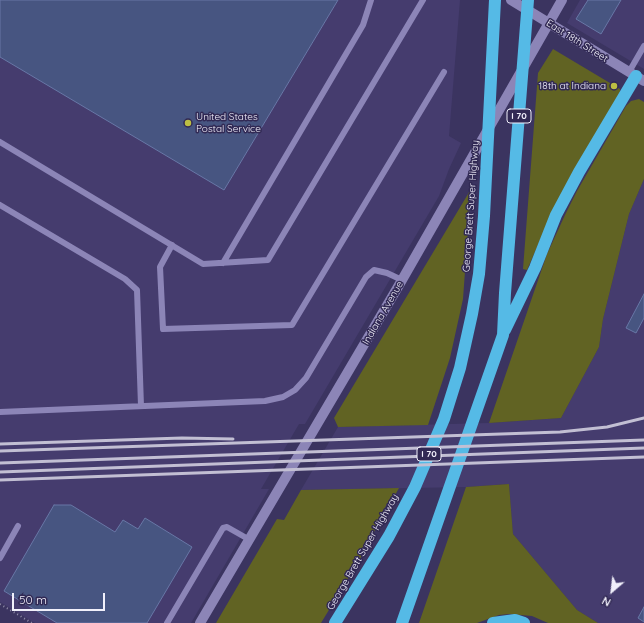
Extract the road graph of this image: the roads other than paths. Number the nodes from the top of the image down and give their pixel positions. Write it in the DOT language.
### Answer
graph roads {
  1 [pos="371,0"];
  2 [pos="423,0"];
  3 [pos="495,0"];
  4 [pos="510,0"];
  5 [pos="528,0"];
  6 [pos="562,0"];
  7 [pos="549,23"];
  8 [pos="644,46"];
  9 [pos="444,72"];
  10 [pos="636,77"];
  11 [pos="0,142"];
  12 [pos="0,205"];
  13 [pos="172,245"];
  14 [pos="223,263"];
  15 [pos="402,280"];
  16 [pos="503,334"];
  17 [pos="141,406"];
  18 [pos="0,412"];
  19 [pos="18,526"];
  20 [pos="250,540"];
  21 [pos="0,558"];
  22 [pos="167,623"];
  23 [pos="200,623"];
  24 [pos="335,623"];
  25 [pos="402,623"];
  26 [pos="493,623"];
  27 [pos="524,623"];
  1 -- 14 [label="lane"];
  2 -- 14 [label="lane"];
  3 -- 24 [label="highway, George Brett Super Highway / I 70"];
  4 -- 7 [label="street, East 18th Street"];
  5 -- 16 [label="highway, I 70"];
  6 -- 7 [label="street, Indiana Avenue"];
  7 -- 10 [label="street, East 18th Street"];
  7 -- 15 [label="street, Indiana Avenue"];
  8 -- 10 [label="lane"];
  9 -- 13 [label="lane"];
  10 -- 16 [label="highway"];
  11 -- 13 [label="lane"];
  12 -- 17 [label="lane"];
  13 -- 14 [label="lane"];
  15 -- 17 [label="lane"];
  15 -- 20 [label="street, Indiana Avenue"];
  16 -- 25 [label="highway, I 70"];
  17 -- 18 [label="lane"];
  19 -- 21 [label="lane"];
  20 -- 22 [label="lane"];
  20 -- 23 [label="street, Indiana Avenue"];
  26 -- 27 [label="highway"];
}
